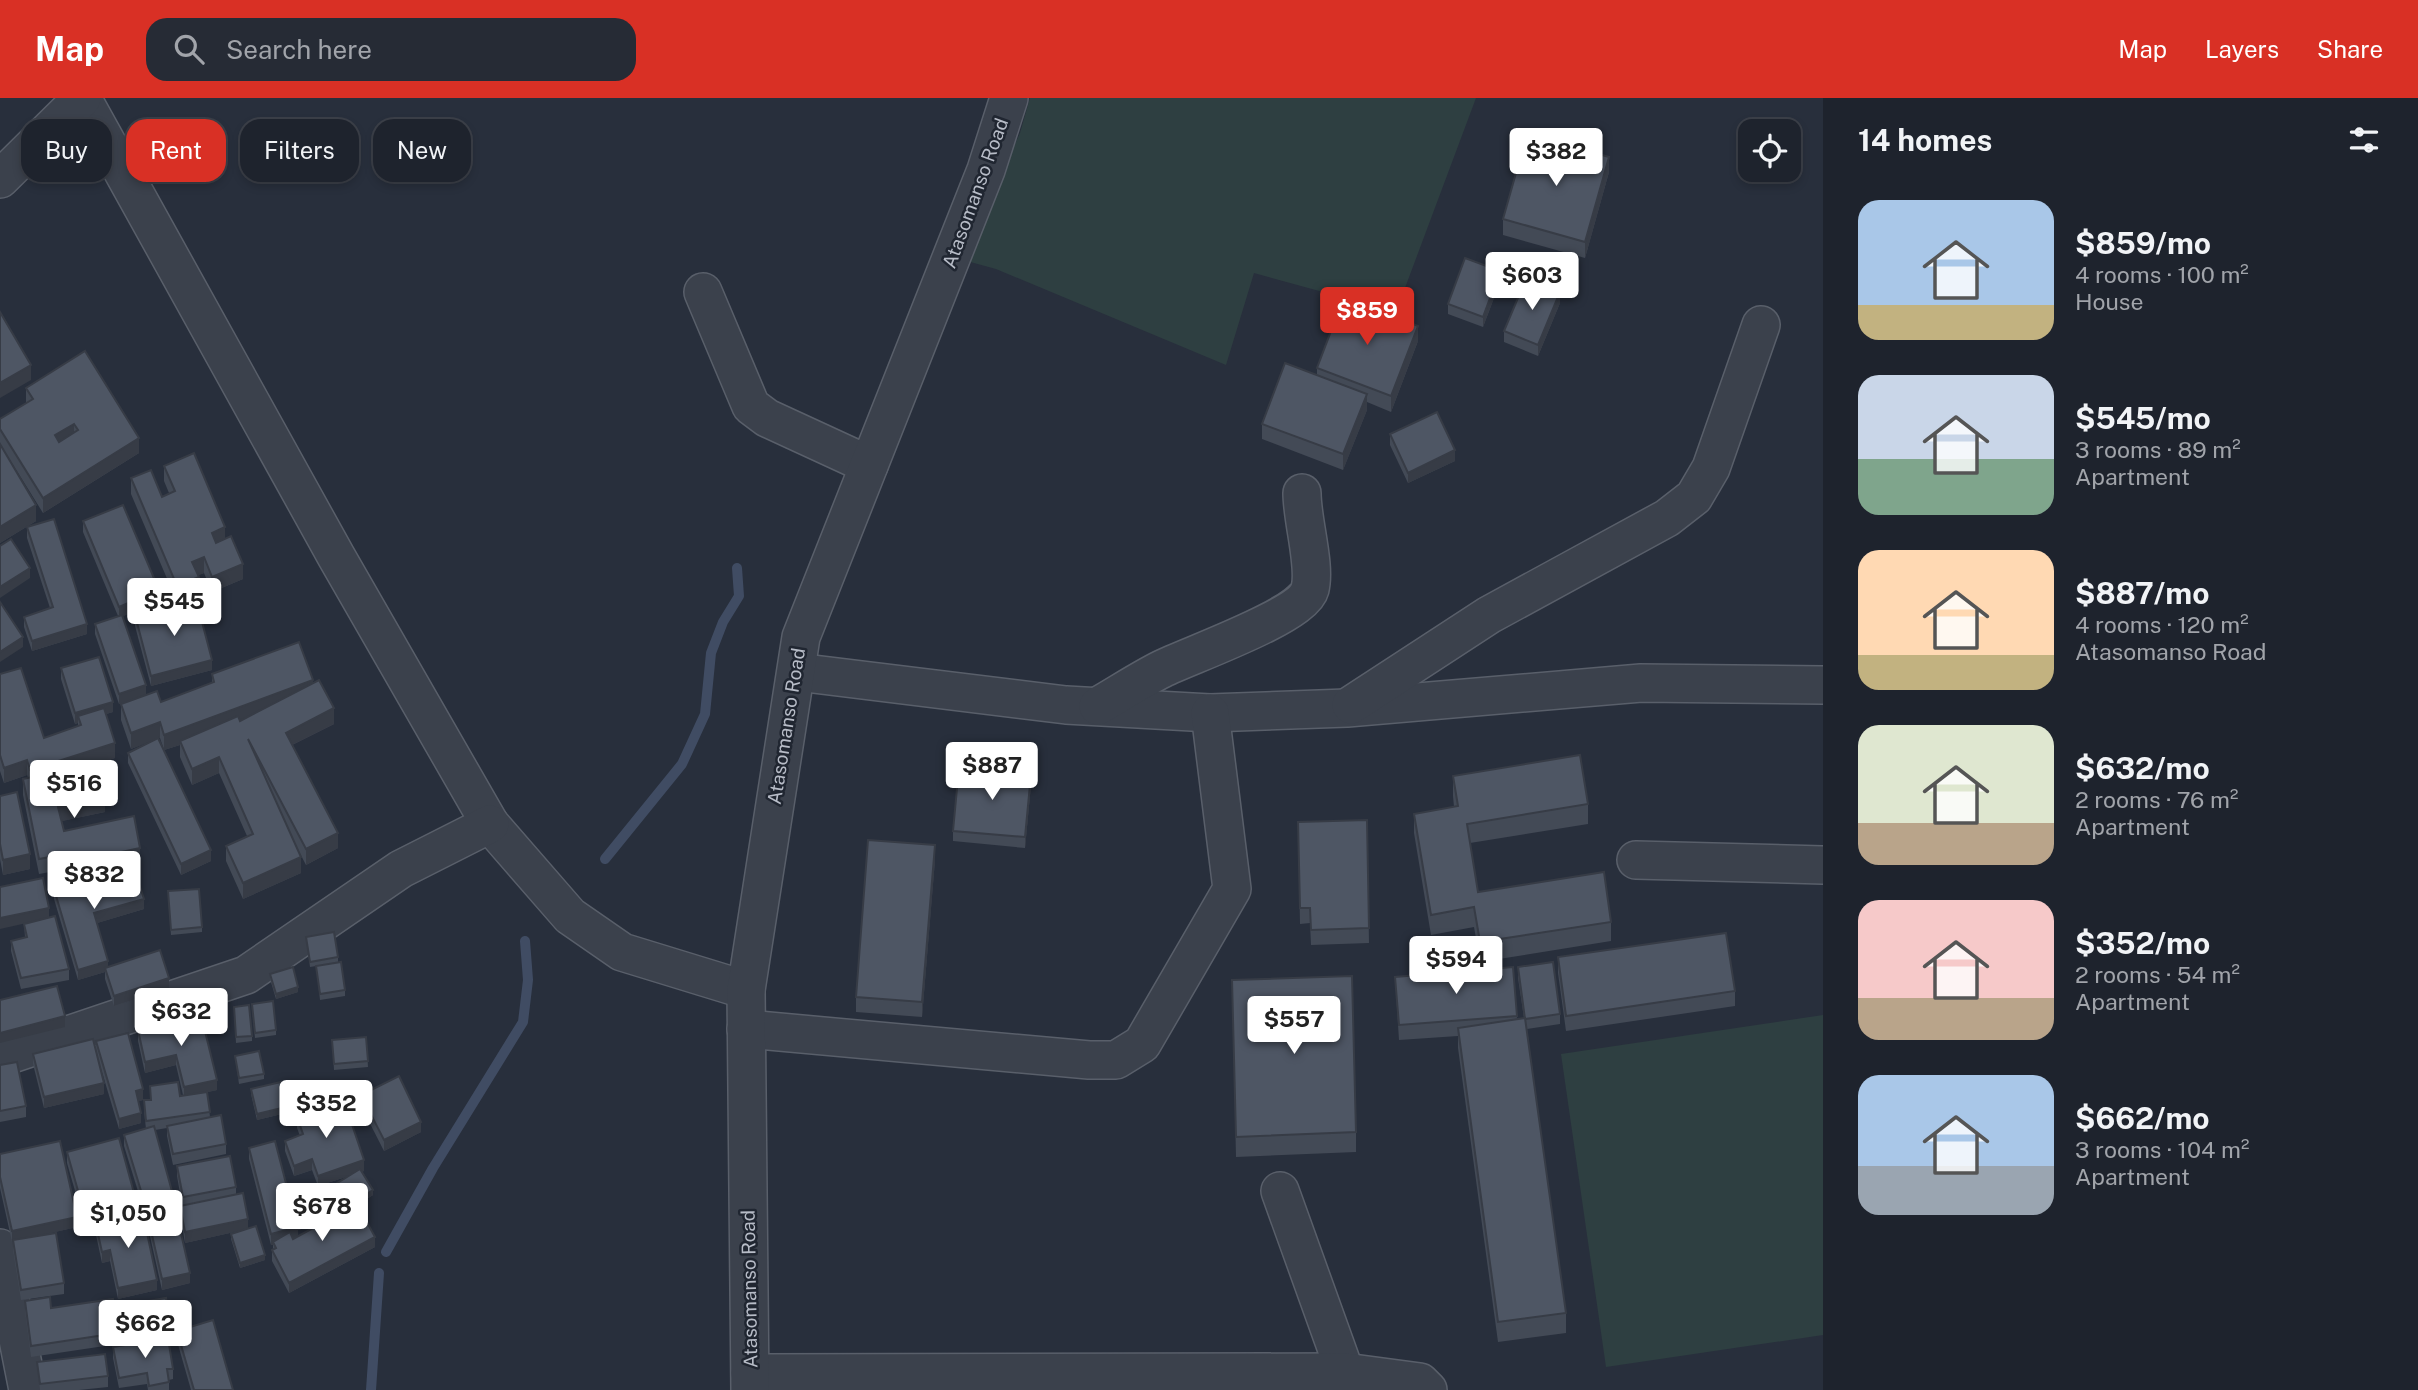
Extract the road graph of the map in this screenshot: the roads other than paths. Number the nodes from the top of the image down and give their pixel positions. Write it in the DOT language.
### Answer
graph roads {
  1 [pos="82,98"];
  2 [pos="1009,98"];
  3 [pos="0,179"];
  4 [pos="703,292"];
  5 [pos="1762,325"];
  6 [pos="869,465"];
  7 [pos="1302,493"];
  8 [pos="797,672"];
  9 [pos="1823,685"];
  10 [pos="1098,706"];
  11 [pos="1348,708"];
  12 [pos="1210,713"];
  13 [pos="490,824"];
  14 [pos="1636,860"];
  15 [pos="1823,865"];
  16 [pos="746,990"];
  17 [pos="746,1029"];
  18 [pos="0,1058"];
  19 [pos="1280,1191"];
  20 [pos="0,1248"];
  21 [pos="1345,1372"];
  22 [pos="750,1381"];
  23 [pos="28,1390"];
  24 [pos="1428,1390"];
  1 -- 3 [label="street"];
  1 -- 13 [label="street"];
  2 -- 6 [label="street, Atasomanso Road"];
  4 -- 6 [label="street"];
  5 -- 11 [label="street"];
  6 -- 8 [label="street, Atasomanso Road"];
  7 -- 10 [label="street"];
  8 -- 10 [label="street"];
  8 -- 16 [label="street, Atasomanso Road"];
  9 -- 11 [label="street"];
  10 -- 12 [label="street"];
  11 -- 12 [label="street"];
  12 -- 17 [label="street"];
  13 -- 16 [label="street"];
  13 -- 18 [label="street"];
  14 -- 15 [label="street"];
  16 -- 17 [label="street, Atasomanso Road"];
  17 -- 22 [label="street, Atasomanso Road"];
  19 -- 21 [label="street"];
  20 -- 23 [label="street"];
  21 -- 22 [label="street"];
  21 -- 24 [label="street"];
}
